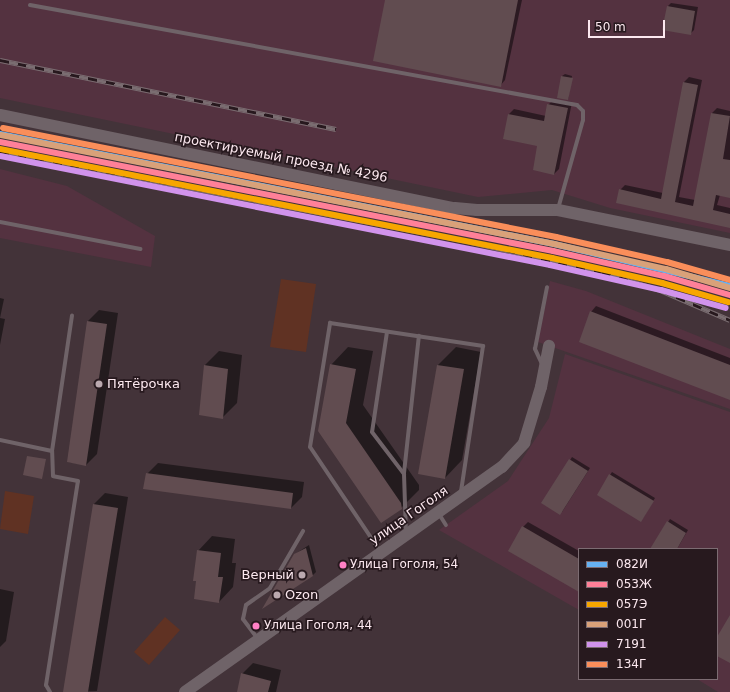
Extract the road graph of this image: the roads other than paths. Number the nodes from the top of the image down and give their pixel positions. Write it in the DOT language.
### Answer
graph roads {
  1 [pos="30,5"];
  2 [pos="0,115"];
  3 [pos="558,210"];
  4 [pos="0,222"];
  5 [pos="730,245"];
  6 [pos="140,249"];
  7 [pos="547,288"];
  8 [pos="72,315"];
  9 [pos="387,332"];
  10 [pos="419,336"];
  11 [pos="549,346"];
  12 [pos="544,370"];
  13 [pos="0,440"];
  14 [pos="52,451"];
  15 [pos="404,474"];
  16 [pos="461,496"];
  17 [pos="438,512"];
  18 [pos="446,525"];
  19 [pos="303,531"];
  20 [pos="406,534"];
  21 [pos="381,552"];
  22 [pos="259,640"];
  23 [pos="50,692"];
  24 [pos="185,692"];
  1 -- 3 [label="lane"];
  2 -- 3 [label="street, проектируемый проезд № 4296"];
  3 -- 5 [label="street, проектируемый проезд № 4296"];
  4 -- 6 [label="lane"];
  7 -- 12 [label="lane"];
  8 -- 14 [label="lane"];
  9 -- 10 [label="lane"];
  9 -- 15 [label="lane"];
  9 -- 21 [label="lane"];
  10 -- 15 [label="lane"];
  10 -- 16 [label="lane"];
  11 -- 12 [label="street, улица Гоголя"];
  12 -- 16 [label="street, улица Гоголя"];
  13 -- 14 [label="lane"];
  14 -- 23 [label="lane"];
  15 -- 20 [label="lane"];
  16 -- 17 [label="street, улица Гоголя"];
  17 -- 18 [label="lane"];
  17 -- 20 [label="street, улица Гоголя"];
  19 -- 22 [label="lane"];
  20 -- 21 [label="street, улица Гоголя"];
  21 -- 22 [label="street, улица Гоголя"];
  22 -- 24 [label="street, улица Гоголя"];
}
